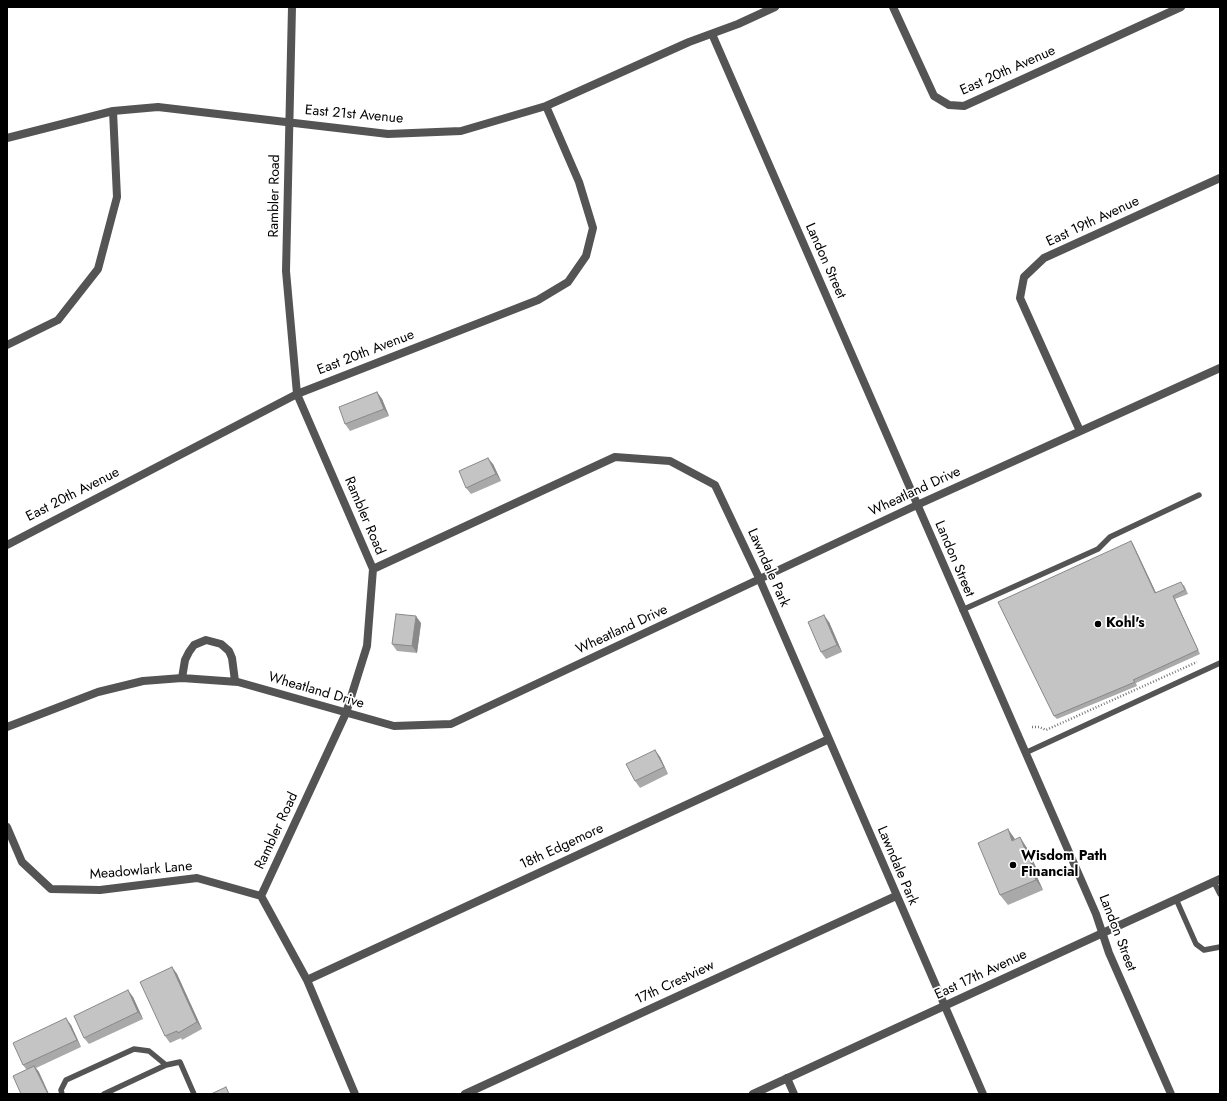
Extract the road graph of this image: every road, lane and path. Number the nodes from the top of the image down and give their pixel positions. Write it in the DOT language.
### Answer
graph roads {
  1 [pos="292,7"];
  2 [pos="775,7"];
  3 [pos="893,7"];
  4 [pos="1181,7"];
  5 [pos="712,34"];
  6 [pos="546,106"];
  7 [pos="113,111"];
  8 [pos="290,122"];
  9 [pos="7,138"];
  10 [pos="1220,178"];
  11 [pos="7,345"];
  12 [pos="1220,368"];
  13 [pos="297,394"];
  14 [pos="1080,431"];
  15 [pos="1199,495"];
  16 [pos="917,505"];
  17 [pos="7,545"];
  18 [pos="372,569"];
  19 [pos="760,580"];
  20 [pos="962,610"];
  21 [pos="1197,662"];
  22 [pos="1220,663"];
  23 [pos="182,678"];
  24 [pos="235,681"];
  25 [pos="346,713"];
  26 [pos="7,727"];
  27 [pos="1032,727"];
  28 [pos="829,739"];
  29 [pos="1025,752"];
  30 [pos="7,826"];
  31 [pos="1217,880"];
  32 [pos="1220,894"];
  33 [pos="261,896"];
  34 [pos="896,896"];
  35 [pos="1176,899"];
  36 [pos="1102,933"];
  37 [pos="1220,947"];
  38 [pos="307,980"];
  39 [pos="944,1006"];
  40 [pos="166,1065"];
  41 [pos="787,1078"];
  42 [pos="62,1094"];
  43 [pos="104,1094"];
  44 [pos="194,1094"];
  45 [pos="355,1094"];
  46 [pos="465,1094"];
  47 [pos="753,1094"];
  48 [pos="794,1094"];
  49 [pos="983,1094"];
  50 [pos="1172,1094"];
  1 -- 8 [label="street, Rambler Road"];
  2 -- 5 [label="street, East 21st Avenue"];
  3 -- 4 [label="street, East 20th Avenue"];
  5 -- 6 [label="street, East 21st Avenue"];
  5 -- 16 [label="street, Landon Street"];
  6 -- 8 [label="street, East 21st Avenue"];
  6 -- 13 [label="street, East 20th Avenue"];
  7 -- 8 [label="street, East 21st Avenue"];
  7 -- 9 [label="street, East 21st Avenue"];
  7 -- 11 [label="street"];
  8 -- 13 [label="street, Rambler Road"];
  10 -- 14 [label="street, East 19th Avenue"];
  12 -- 14 [label="street, Wheatland Drive"];
  13 -- 17 [label="street, East 20th Avenue"];
  13 -- 18 [label="street, Rambler Road"];
  14 -- 16 [label="street, Wheatland Drive"];
  15 -- 20 [label="lane"];
  16 -- 19 [label="street, Wheatland Drive"];
  16 -- 20 [label="street, Landon Street"];
  18 -- 19 [label="street, Lawndale Park"];
  18 -- 25 [label="street, Rambler Road"];
  19 -- 25 [label="street, Wheatland Drive"];
  19 -- 28 [label="street, Lawndale Park"];
  20 -- 29 [label="street, Landon Street"];
  21 -- 27 [label="path"];
  22 -- 29 [label="lane"];
  23 -- 24 [label="street, Wheatland Drive"];
  23 -- 24 [label="street"];
  23 -- 26 [label="street, Wheatland Drive"];
  24 -- 25 [label="street, Wheatland Drive"];
  25 -- 33 [label="street, Rambler Road"];
  28 -- 34 [label="street, Lawndale Park"];
  28 -- 38 [label="street, 18th Edgemore"];
  29 -- 36 [label="street, Landon Street"];
  30 -- 33 [label="street, Meadowlark Lane"];
  31 -- 32 [label="lane"];
  31 -- 35 [label="street, East 17th Avenue"];
  33 -- 38 [label="street"];
  34 -- 39 [label="street, Lawndale Park"];
  34 -- 46 [label="street, 17th Crestview"];
  35 -- 36 [label="street, East 17th Avenue"];
  35 -- 37 [label="lane"];
  36 -- 39 [label="street, East 17th Avenue"];
  36 -- 50 [label="street, Landon Street"];
  38 -- 45 [label="street"];
  39 -- 41 [label="street, East 17th Avenue"];
  39 -- 49 [label="street, Lawndale Park"];
  40 -- 42 [label="lane"];
  40 -- 43 [label="lane"];
  40 -- 44 [label="lane"];
  41 -- 47 [label="street, East 17th Avenue"];
  41 -- 48 [label="street"];
}
